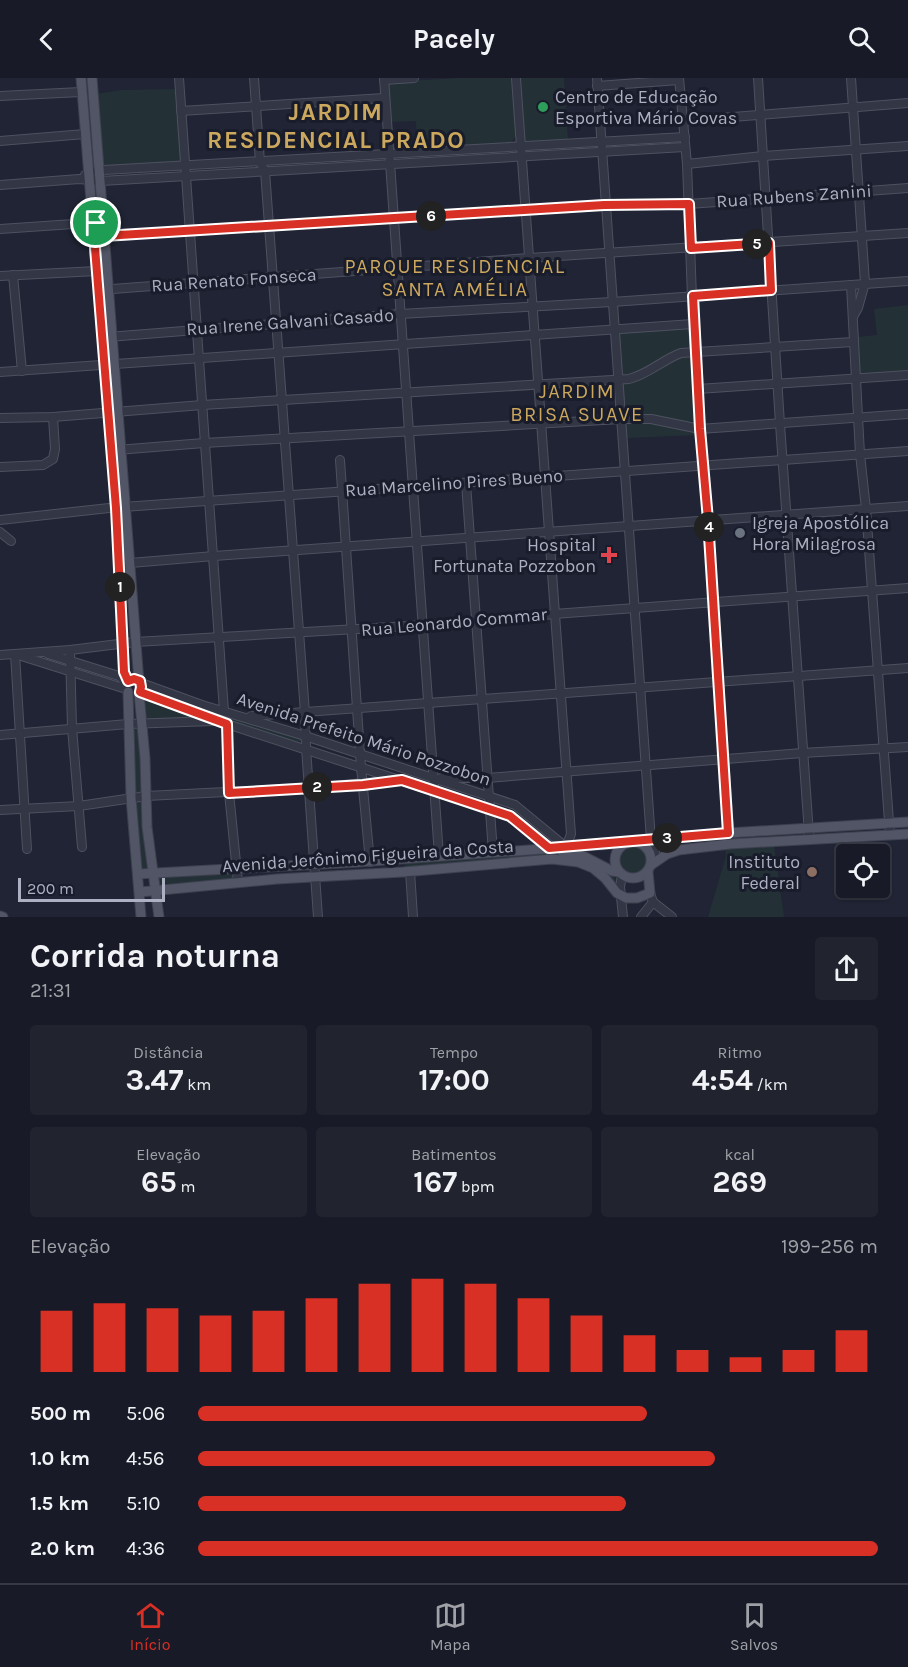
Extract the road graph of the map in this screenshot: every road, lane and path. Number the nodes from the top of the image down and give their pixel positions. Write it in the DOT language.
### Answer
graph roads {
  1 [pos="81,78"];
  2 [pos="92,78"];
  3 [pos="179,78"];
  4 [pos="254,78"];
  5 [pos="414,78"];
  6 [pos="516,78"];
  7 [pos="758,78"];
  8 [pos="851,78"];
  9 [pos="384,79"];
  10 [pos="679,79"];
  11 [pos="597,82"];
  12 [pos="81,92"];
  13 [pos="0,96"];
  14 [pos="384,98"];
  15 [pos="908,103"];
  16 [pos="255,107"];
  17 [pos="854,107"];
  18 [pos="181,111"];
  19 [pos="760,113"];
  20 [pos="683,121"];
  21 [pos="85,134"];
  22 [pos="685,137"];
  23 [pos="0,141"];
  24 [pos="601,141"];
  25 [pos="521,146"];
  26 [pos="908,146"];
  27 [pos="686,147"];
  28 [pos="857,149"];
  29 [pos="601,151"];
  30 [pos="388,154"];
  31 [pos="521,156"];
  32 [pos="763,156"];
  33 [pos="260,162"];
  34 [pos="390,163"];
  35 [pos="687,164"];
  36 [pos="184,166"];
  37 [pos="266,171"];
  38 [pos="89,176"];
  39 [pos="100,176"];
  40 [pos="185,176"];
  41 [pos="0,185"];
  42 [pos="908,188"];
  43 [pos="860,192"];
  44 [pos="767,198"];
  45 [pos="689,204"];
  46 [pos="604,205"];
  47 [pos="525,212"];
  48 [pos="393,218"];
  49 [pos="98,223"];
  50 [pos="270,226"];
  51 [pos="0,229"];
  52 [pos="190,231"];
  53 [pos="908,233"];
  54 [pos="104,236"];
  55 [pos="862,237"];
  56 [pos="769,243"];
  57 [pos="691,248"];
  58 [pos="608,253"];
  59 [pos="529,258"];
  60 [pos="397,268"];
  61 [pos="97,271"];
  62 [pos="13,275"];
  63 [pos="0,276"];
  64 [pos="273,278"];
  65 [pos="908,281"];
  66 [pos="193,282"];
  67 [pos="865,283"];
  68 [pos="851,285"];
  69 [pos="104,290"];
  70 [pos="771,290"];
  71 [pos="693,296"];
  72 [pos="612,302"];
  73 [pos="531,306"];
  74 [pos="400,314"];
  75 [pos="854,316"];
  76 [pos="277,324"];
  77 [pos="693,324"];
  78 [pos="196,329"];
  79 [pos="615,330"];
  80 [pos="535,335"];
  81 [pos="113,337"];
  82 [pos="102,338"];
  83 [pos="853,342"];
  84 [pos="401,344"];
  85 [pos="775,346"];
  86 [pos="696,352"];
  87 [pos="279,353"];
  88 [pos="198,358"];
  89 [pos="115,365"];
  90 [pos="105,366"];
  91 [pos="22,371"];
  92 [pos="0,372"];
  93 [pos="908,375"];
  94 [pos="856,379"];
  95 [pos="618,380"];
  96 [pos="778,384"];
  97 [pos="539,385"];
  98 [pos="698,388"];
  99 [pos="406,392"];
  100 [pos="282,400"];
  101 [pos="202,405"];
  102 [pos="119,410"];
  103 [pos="108,412"];
  104 [pos="908,414"];
  105 [pos="53,417"];
  106 [pos="0,418"];
  107 [pos="621,419"];
  108 [pos="858,419"];
  109 [pos="541,423"];
  110 [pos="780,424"];
  111 [pos="700,429"];
  112 [pos="409,431"];
  113 [pos="286,439"];
  114 [pos="204,443"];
  115 [pos="116,450"];
  116 [pos="908,451"];
  117 [pos="860,454"];
  118 [pos="783,459"];
  119 [pos="340,460"];
  120 [pos="703,465"];
  121 [pos="0,467"];
  122 [pos="624,471"];
  123 [pos="546,476"];
  124 [pos="466,483"];
  125 [pos="413,487"];
  126 [pos="342,492"];
  127 [pos="289,495"];
  128 [pos="209,501"];
  129 [pos="908,506"];
  130 [pos="121,508"];
  131 [pos="867,509"];
  132 [pos="787,515"];
  133 [pos="0,520"];
  134 [pos="708,520"];
  135 [pos="628,526"];
  136 [pos="0,532"];
  137 [pos="549,532"];
  138 [pos="470,538"];
  139 [pos="11,541"];
  140 [pos="417,542"];
  141 [pos="346,546"];
  142 [pos="293,550"];
  143 [pos="214,556"];
  144 [pos="118,564"];
  145 [pos="130,564"];
  146 [pos="908,588"];
  147 [pos="872,591"];
  148 [pos="792,597"];
  149 [pos="713,603"];
  150 [pos="634,608"];
  151 [pos="554,614"];
  152 [pos="477,621"];
  153 [pos="423,625"];
  154 [pos="352,630"];
  155 [pos="299,633"];
  156 [pos="219,638"];
  157 [pos="135,642"];
  158 [pos="123,644"];
  159 [pos="70,650"];
  160 [pos="43,652"];
  161 [pos="15,654"];
  162 [pos="0,655"];
  163 [pos="70,662"];
  164 [pos="908,668"];
  165 [pos="878,670"];
  166 [pos="70,672"];
  167 [pos="799,676"];
  168 [pos="718,682"];
  169 [pos="127,687"];
  170 [pos="140,687"];
  171 [pos="640,688"];
  172 [pos="561,694"];
  173 [pos="481,699"];
  174 [pos="428,703"];
  175 [pos="202,705"];
  176 [pos="358,709"];
  177 [pos="224,711"];
  178 [pos="305,712"];
  179 [pos="245,717"];
  180 [pos="199,718"];
  181 [pos="142,723"];
  182 [pos="128,724"];
  183 [pos="227,724"];
  184 [pos="72,728"];
  185 [pos="20,733"];
  186 [pos="0,735"];
  187 [pos="305,736"];
  188 [pos="908,747"];
  189 [pos="306,748"];
  190 [pos="883,749"];
  191 [pos="802,753"];
  192 [pos="360,754"];
  193 [pos="723,759"];
  194 [pos="646,766"];
  195 [pos="361,767"];
  196 [pos="566,771"];
  197 [pos="434,778"];
  198 [pos="487,778"];
  199 [pos="402,780"];
  200 [pos="363,785"];
  201 [pos="309,788"];
  202 [pos="435,792"];
  203 [pos="229,793"];
  204 [pos="146,796"];
  205 [pos="488,796"];
  206 [pos="131,798"];
  207 [pos="79,806"];
  208 [pos="24,809"];
  209 [pos="489,809"];
  210 [pos="0,810"];
  211 [pos="908,822"];
  212 [pos="889,824"];
  213 [pos="809,828"];
  214 [pos="728,833"];
  215 [pos="908,834"];
  216 [pos="891,835"];
  217 [pos="651,840"];
  218 [pos="810,840"];
  219 [pos="631,842"];
  220 [pos="730,844"];
  221 [pos="82,847"];
  222 [pos="566,847"];
  223 [pos="549,848"];
  224 [pos="27,849"];
  225 [pos="493,852"];
  226 [pos="439,856"];
  227 [pos="401,860"];
  228 [pos="370,862"];
  229 [pos="315,865"];
  230 [pos="650,866"];
  231 [pos="237,870"];
  232 [pos="406,871"];
  233 [pos="620,873"];
  234 [pos="138,874"];
  235 [pos="154,874"];
  236 [pos="315,877"];
  237 [pos="238,882"];
  238 [pos="156,890"];
  239 [pos="140,892"];
  240 [pos="621,896"];
  241 [pos="651,897"];
  242 [pos="624,916"];
  243 [pos="141,917"];
  244 [pos="159,917"];
  245 [pos="318,917"];
  246 [pos="413,917"];
  247 [pos="641,917"];
  248 [pos="672,917"];
  1 -- 12 [label="main road"];
  2 -- 39 [label="main road"];
  3 -- 18 [label="street"];
  4 -- 16 [label="street"];
  5 -- 9 [label="street"];
  6 -- 25 [label="street"];
  7 -- 19 [label="street"];
  8 -- 17 [label="street"];
  9 -- 14 [label="street"];
  10 -- 11 [label="street"];
  10 -- 20 [label="street"];
  11 -- 24 [label="street"];
  12 -- 13 [label="street"];
  12 -- 21 [label="main road"];
  14 -- 16 [label="street"];
  14 -- 30 [label="street"];
  15 -- 17 [label="street"];
  16 -- 18 [label="street"];
  16 -- 33 [label="street"];
  17 -- 19 [label="street"];
  17 -- 28 [label="street"];
  18 -- 36 [label="street"];
  19 -- 20 [label="street"];
  19 -- 32 [label="street"];
  20 -- 22 [label="street"];
  21 -- 23 [label="street"];
  21 -- 38 [label="main road"];
  22 -- 24 [label="street"];
  22 -- 27 [label="street"];
  24 -- 25 [label="street"];
  24 -- 29 [label="street"];
  25 -- 30 [label="street"];
  25 -- 31 [label="street"];
  26 -- 28 [label="street"];
  27 -- 29 [label="street"];
  27 -- 35 [label="street"];
  28 -- 32 [label="street"];
  28 -- 43 [label="street"];
  29 -- 31 [label="street"];
  29 -- 46 [label="street"];
  30 -- 33 [label="street"];
  30 -- 34 [label="street"];
  31 -- 34 [label="street"];
  31 -- 47 [label="street"];
  32 -- 35 [label="street"];
  32 -- 44 [label="street"];
  33 -- 36 [label="street"];
  33 -- 37 [label="street"];
  34 -- 37 [label="street"];
  34 -- 48 [label="street"];
  35 -- 45 [label="street"];
  36 -- 39 [label="street"];
  36 -- 40 [label="street"];
  37 -- 40 [label="street"];
  37 -- 50 [label="street"];
  38 -- 39 [label="street"];
  38 -- 41 [label="street"];
  38 -- 49 [label="main road"];
  39 -- 40 [label="street"];
  39 -- 49 [label="main road"];
  40 -- 52 [label="street"];
  42 -- 43 [label="street, Rua Rubens Zanini"];
  43 -- 44 [label="street, Rua Rubens Zanini"];
  43 -- 55 [label="street"];
  44 -- 45 [label="street, Rua Rubens Zanini"];
  44 -- 56 [label="street"];
  45 -- 46 [label="street, Rua Rubens Zanini"];
  45 -- 57 [label="street"];
  46 -- 47 [label="street, Rua Rubens Zanini"];
  46 -- 58 [label="street"];
  47 -- 48 [label="street, Rua Rubens Zanini"];
  47 -- 59 [label="street"];
  48 -- 50 [label="street, Rua Rubens Zanini"];
  48 -- 60 [label="street"];
  49 -- 51 [label="street"];
  49 -- 54 [label="main road"];
  49 -- 61 [label="main road"];
  50 -- 52 [label="street, Rua Rubens Zanini"];
  50 -- 64 [label="street"];
  52 -- 54 [label="street, Rua Rubens Zanini"];
  52 -- 66 [label="street"];
  53 -- 55 [label="street, Rua Renato Fonseca"];
  54 -- 69 [label="main road"];
  55 -- 56 [label="street, Rua Renato Fonseca"];
  55 -- 67 [label="street"];
  56 -- 57 [label="street, Rua Renato Fonseca"];
  56 -- 70 [label="street"];
  57 -- 58 [label="street, Rua Renato Fonseca"];
  57 -- 71 [label="street"];
  58 -- 59 [label="street, Rua Renato Fonseca"];
  58 -- 72 [label="street"];
  59 -- 60 [label="street, Rua Renato Fonseca"];
  59 -- 73 [label="street"];
  60 -- 64 [label="street, Rua Renato Fonseca"];
  60 -- 74 [label="street"];
  61 -- 62 [label="street"];
  61 -- 69 [label="main road"];
  62 -- 63 [label="street"];
  62 -- 91 [label="street"];
  64 -- 66 [label="street, Rua Renato Fonseca"];
  64 -- 76 [label="street"];
  65 -- 67 [label="street, Rua Irene Galvani Casado"];
  66 -- 69 [label="street, Rua Renato Fonseca"];
  66 -- 78 [label="street"];
  67 -- 68 [label="street, Rua Irene Galvani Casado"];
  67 -- 75 [label="street"];
  68 -- 70 [label="street, Rua Irene Galvani Casado"];
  68 -- 75 [label="street"];
  69 -- 81 [label="main road"];
  69 -- 82 [label="main road"];
  70 -- 71 [label="street, Rua Irene Galvani Casado"];
  70 -- 85 [label="street"];
  71 -- 72 [label="street, Rua Irene Galvani Casado"];
  71 -- 77 [label="street"];
  72 -- 73 [label="street, Rua Irene Galvani Casado"];
  72 -- 79 [label="street"];
  73 -- 74 [label="street, Rua Irene Galvani Casado"];
  73 -- 80 [label="street"];
  74 -- 76 [label="street, Rua Irene Galvani Casado"];
  74 -- 84 [label="street"];
  75 -- 83 [label="street"];
  76 -- 78 [label="street, Rua Irene Galvani Casado"];
  76 -- 87 [label="street"];
  77 -- 79 [label="street"];
  77 -- 86 [label="street"];
  78 -- 81 [label="street, Rua Irene Galvani Casado"];
  78 -- 88 [label="street"];
  79 -- 80 [label="street"];
  79 -- 95 [label="street"];
  80 -- 84 [label="street"];
  80 -- 97 [label="street"];
  81 -- 82 [label="street, Rua Irene Galvani Casado"];
  81 -- 89 [label="main road"];
  82 -- 90 [label="main road"];
  83 -- 85 [label="street"];
  83 -- 94 [label="street"];
  84 -- 87 [label="street"];
  84 -- 99 [label="street"];
  85 -- 86 [label="street"];
  85 -- 96 [label="street"];
  86 -- 95 [label="street"];
  86 -- 98 [label="street"];
  87 -- 88 [label="street"];
  87 -- 100 [label="street"];
  88 -- 89 [label="street"];
  88 -- 101 [label="street"];
  89 -- 90 [label="street"];
  89 -- 102 [label="main road"];
  90 -- 91 [label="street"];
  90 -- 103 [label="main road"];
  91 -- 92 [label="street"];
  93 -- 94 [label="street"];
  94 -- 96 [label="street"];
  94 -- 108 [label="street"];
  95 -- 97 [label="street"];
  95 -- 107 [label="street"];
  96 -- 98 [label="street"];
  96 -- 110 [label="street"];
  97 -- 99 [label="street"];
  97 -- 109 [label="street"];
  98 -- 111 [label="street"];
  99 -- 100 [label="street"];
  99 -- 112 [label="street"];
  100 -- 101 [label="street"];
  100 -- 113 [label="street"];
  101 -- 102 [label="street"];
  101 -- 114 [label="street"];
  102 -- 103 [label="street"];
  102 -- 115 [label="main road"];
  103 -- 105 [label="street"];
  103 -- 115 [label="main road"];
  104 -- 108 [label="street"];
  105 -- 106 [label="street"];
  105 -- 121 [label="street"];
  107 -- 109 [label="street"];
  107 -- 111 [label="street"];
  107 -- 122 [label="street"];
  108 -- 110 [label="street"];
  108 -- 117 [label="street"];
  109 -- 112 [label="street"];
  109 -- 123 [label="street"];
  110 -- 111 [label="street"];
  110 -- 118 [label="street"];
  111 -- 120 [label="street"];
  112 -- 113 [label="street"];
  112 -- 125 [label="street"];
  113 -- 114 [label="street"];
  113 -- 127 [label="street"];
  114 -- 115 [label="street"];
  114 -- 128 [label="street"];
  115 -- 130 [label="main road"];
  116 -- 117 [label="street, Rua Marcelino Pires Bueno"];
  117 -- 118 [label="street, Rua Marcelino Pires Bueno"];
  117 -- 131 [label="street"];
  118 -- 120 [label="street, Rua Marcelino Pires Bueno"];
  118 -- 132 [label="street"];
  119 -- 126 [label="street"];
  120 -- 122 [label="street, Rua Marcelino Pires Bueno"];
  120 -- 134 [label="street"];
  122 -- 123 [label="street, Rua Marcelino Pires Bueno"];
  122 -- 135 [label="street"];
  123 -- 124 [label="street, Rua Marcelino Pires Bueno"];
  123 -- 137 [label="street"];
  124 -- 125 [label="street, Rua Marcelino Pires Bueno"];
  124 -- 138 [label="street"];
  125 -- 126 [label="street, Rua Marcelino Pires Bueno"];
  125 -- 140 [label="street"];
  126 -- 127 [label="street, Rua Marcelino Pires Bueno"];
  126 -- 141 [label="street"];
  127 -- 128 [label="street, Rua Marcelino Pires Bueno"];
  127 -- 142 [label="street"];
  128 -- 130 [label="street, Rua Marcelino Pires Bueno"];
  128 -- 143 [label="street"];
  129 -- 131 [label="street"];
  130 -- 133 [label="street, Rua Marcelino Pires Bueno"];
  130 -- 144 [label="main road"];
  130 -- 145 [label="main road"];
  131 -- 132 [label="street"];
  131 -- 147 [label="street"];
  132 -- 134 [label="street"];
  132 -- 148 [label="street"];
  134 -- 135 [label="street"];
  134 -- 149 [label="street"];
  135 -- 137 [label="street"];
  135 -- 150 [label="street"];
  136 -- 139 [label="street"];
  137 -- 138 [label="street"];
  137 -- 151 [label="street"];
  138 -- 140 [label="street"];
  138 -- 152 [label="street"];
  140 -- 141 [label="street"];
  140 -- 153 [label="street"];
  141 -- 142 [label="street"];
  141 -- 154 [label="street"];
  142 -- 143 [label="street"];
  142 -- 155 [label="street"];
  143 -- 145 [label="street"];
  143 -- 156 [label="street"];
  144 -- 145 [label="street"];
  144 -- 158 [label="main road"];
  145 -- 157 [label="main road"];
  146 -- 147 [label="street, Rua Leonardo Commar"];
  147 -- 148 [label="street, Rua Leonardo Commar"];
  147 -- 165 [label="street"];
  148 -- 149 [label="street, Rua Leonardo Commar"];
  148 -- 167 [label="street"];
  149 -- 150 [label="street, Rua Leonardo Commar"];
  149 -- 168 [label="street"];
  150 -- 151 [label="street, Rua Leonardo Commar"];
  150 -- 171 [label="street"];
  151 -- 152 [label="street, Rua Leonardo Commar"];
  151 -- 172 [label="street"];
  152 -- 153 [label="street, Rua Leonardo Commar"];
  152 -- 173 [label="street"];
  153 -- 154 [label="street, Rua Leonardo Commar"];
  153 -- 174 [label="street"];
  154 -- 155 [label="street, Rua Leonardo Commar"];
  154 -- 176 [label="street"];
  155 -- 156 [label="street, Rua Leonardo Commar"];
  155 -- 178 [label="street"];
  156 -- 157 [label="street, Rua Leonardo Commar"];
  156 -- 177 [label="street"];
  157 -- 158 [label="street, Rua Leonardo Commar"];
  157 -- 170 [label="main road"];
  158 -- 159 [label="street, Rua Leonardo Commar"];
  158 -- 169 [label="main road"];
  159 -- 160 [label="street, Rua Leonardo Commar"];
  159 -- 163 [label="street"];
  160 -- 161 [label="street, Rua Leonardo Commar"];
  160 -- 163 [label="street"];
  161 -- 162 [label="street, Rua Leonardo Commar"];
  161 -- 166 [label="street"];
  161 -- 185 [label="street"];
  163 -- 166 [label="street"];
  163 -- 169 [label="street"];
  164 -- 165 [label="street"];
  165 -- 167 [label="street"];
  165 -- 190 [label="street"];
  166 -- 169 [label="street"];
  166 -- 184 [label="street"];
  167 -- 168 [label="street"];
  167 -- 191 [label="street"];
  168 -- 171 [label="street"];
  168 -- 193 [label="street"];
  169 -- 170 [label="main road"];
  169 -- 170 [label="main road"];
  169 -- 182 [label="main road"];
  170 -- 175 [label="street, Avenida Prefeito Mário Pozzobon"];
  170 -- 180 [label="street, Avenida Prefeito Mário Pozzobon"];
  170 -- 181 [label="main road"];
  171 -- 172 [label="street"];
  171 -- 194 [label="street"];
  172 -- 173 [label="street"];
  172 -- 196 [label="street"];
  173 -- 174 [label="street"];
  173 -- 198 [label="street"];
  174 -- 176 [label="street"];
  174 -- 197 [label="street"];
  175 -- 177 [label="street, Avenida Prefeito Mário Pozzobon"];
  175 -- 180 [label="street"];
  176 -- 178 [label="street"];
  176 -- 192 [label="street"];
  177 -- 179 [label="street, Avenida Prefeito Mário Pozzobon"];
  178 -- 179 [label="street"];
  178 -- 187 [label="street"];
  179 -- 187 [label="street, Avenida Prefeito Mário Pozzobon"];
  180 -- 181 [label="street"];
  180 -- 183 [label="street, Avenida Prefeito Mário Pozzobon"];
  181 -- 182 [label="street"];
  181 -- 204 [label="main road"];
  182 -- 184 [label="street"];
  182 -- 206 [label="main road"];
  183 -- 189 [label="street, Avenida Prefeito Mário Pozzobon"];
  183 -- 203 [label="street"];
  184 -- 185 [label="street"];
  184 -- 207 [label="street"];
  185 -- 186 [label="street"];
  185 -- 208 [label="street"];
  187 -- 189 [label="street"];
  187 -- 192 [label="street, Avenida Prefeito Mário Pozzobon"];
  188 -- 190 [label="street"];
  189 -- 195 [label="street, Avenida Prefeito Mário Pozzobon"];
  189 -- 201 [label="street"];
  190 -- 191 [label="street"];
  190 -- 212 [label="street"];
  191 -- 193 [label="street"];
  191 -- 213 [label="street"];
  192 -- 195 [label="street"];
  192 -- 197 [label="street, Avenida Prefeito Mário Pozzobon"];
  193 -- 194 [label="street"];
  193 -- 214 [label="street"];
  194 -- 196 [label="street"];
  194 -- 217 [label="street"];
  195 -- 199 [label="street, Avenida Prefeito Mário Pozzobon"];
  195 -- 200 [label="street"];
  196 -- 198 [label="street"];
  196 -- 222 [label="street"];
  197 -- 198 [label="street"];
  197 -- 202 [label="street"];
  197 -- 205 [label="street, Avenida Prefeito Mário Pozzobon"];
  198 -- 205 [label="street"];
  199 -- 200 [label="street"];
  199 -- 202 [label="street, Avenida Prefeito Mário Pozzobon"];
  200 -- 201 [label="street"];
  200 -- 228 [label="street"];
  201 -- 203 [label="street"];
  201 -- 229 [label="street"];
  202 -- 209 [label="street, Avenida Prefeito Mário Pozzobon"];
  202 -- 226 [label="street"];
  203 -- 204 [label="street"];
  203 -- 231 [label="street"];
  204 -- 206 [label="street"];
  204 -- 235 [label="main road"];
  205 -- 209 [label="street"];
  205 -- 222 [label="street, Avenida Prefeito Mário Pozzobon"];
  206 -- 207 [label="street"];
  206 -- 234 [label="main road"];
  207 -- 208 [label="street"];
  207 -- 221 [label="street"];
  208 -- 210 [label="street"];
  208 -- 224 [label="street"];
  209 -- 223 [label="street, Avenida Prefeito Mário Pozzobon"];
  209 -- 225 [label="street"];
  211 -- 212 [label="main road, Avenida Jerônimo Figueira da Costa"];
  212 -- 213 [label="main road, Avenida Jerônimo Figueira da Costa"];
  212 -- 216 [label="street"];
  213 -- 214 [label="main road, Avenida Jerônimo Figueira da Costa"];
  213 -- 218 [label="street"];
  214 -- 217 [label="main road, Avenida Jerônimo Figueira da Costa"];
  214 -- 220 [label="street"];
  215 -- 216 [label="main road"];
  216 -- 218 [label="main road"];
  217 -- 219 [label="main road, Avenida Jerônimo Figueira da Costa"];
  217 -- 230 [label="street"];
  218 -- 220 [label="main road"];
  219 -- 222 [label="main road, Avenida Jerônimo Figueira da Costa"];
  219 -- 230 [label="main road"];
  219 -- 233 [label="main road"];
  220 -- 230 [label="main road"];
  222 -- 223 [label="main road, Avenida Jerônimo Figueira da Costa"];
  223 -- 225 [label="main road, Avenida Jerônimo Figueira da Costa"];
  223 -- 233 [label="main road, Avenida Prefeito Mário Pozzobon"];
  225 -- 226 [label="main road, Avenida Jerônimo Figueira da Costa"];
  226 -- 227 [label="main road, Avenida Jerônimo Figueira da Costa"];
  227 -- 228 [label="main road, Avenida Jerônimo Figueira da Costa"];
  227 -- 232 [label="main road"];
  228 -- 229 [label="main road, Avenida Jerônimo Figueira da Costa"];
  229 -- 231 [label="main road, Avenida Jerônimo Figueira da Costa"];
  229 -- 236 [label="street"];
  230 -- 233 [label="main road"];
  230 -- 241 [label="main road"];
  231 -- 235 [label="main road, Avenida Jerônimo Figueira da Costa"];
  231 -- 237 [label="street"];
  232 -- 236 [label="main road, Avenida Jerônimo Figueira da Costa"];
  232 -- 240 [label="main road, Avenida Jerônimo Figueira da Costa"];
  232 -- 246 [label="street"];
  233 -- 240 [label="street"];
  234 -- 235 [label="main road, Avenida Jerônimo Figueira da Costa"];
  234 -- 239 [label="main road"];
  235 -- 238 [label="main road"];
  236 -- 237 [label="main road, Avenida Jerônimo Figueira da Costa"];
  236 -- 245 [label="street"];
  237 -- 238 [label="main road, Avenida Jerônimo Figueira da Costa"];
  238 -- 239 [label="main road, Avenida Jerônimo Figueira da Costa"];
  238 -- 244 [label="main road"];
  239 -- 243 [label="main road"];
  240 -- 241 [label="main road"];
  240 -- 242 [label="street"];
  241 -- 247 [label="street"];
  241 -- 248 [label="street"];
}
